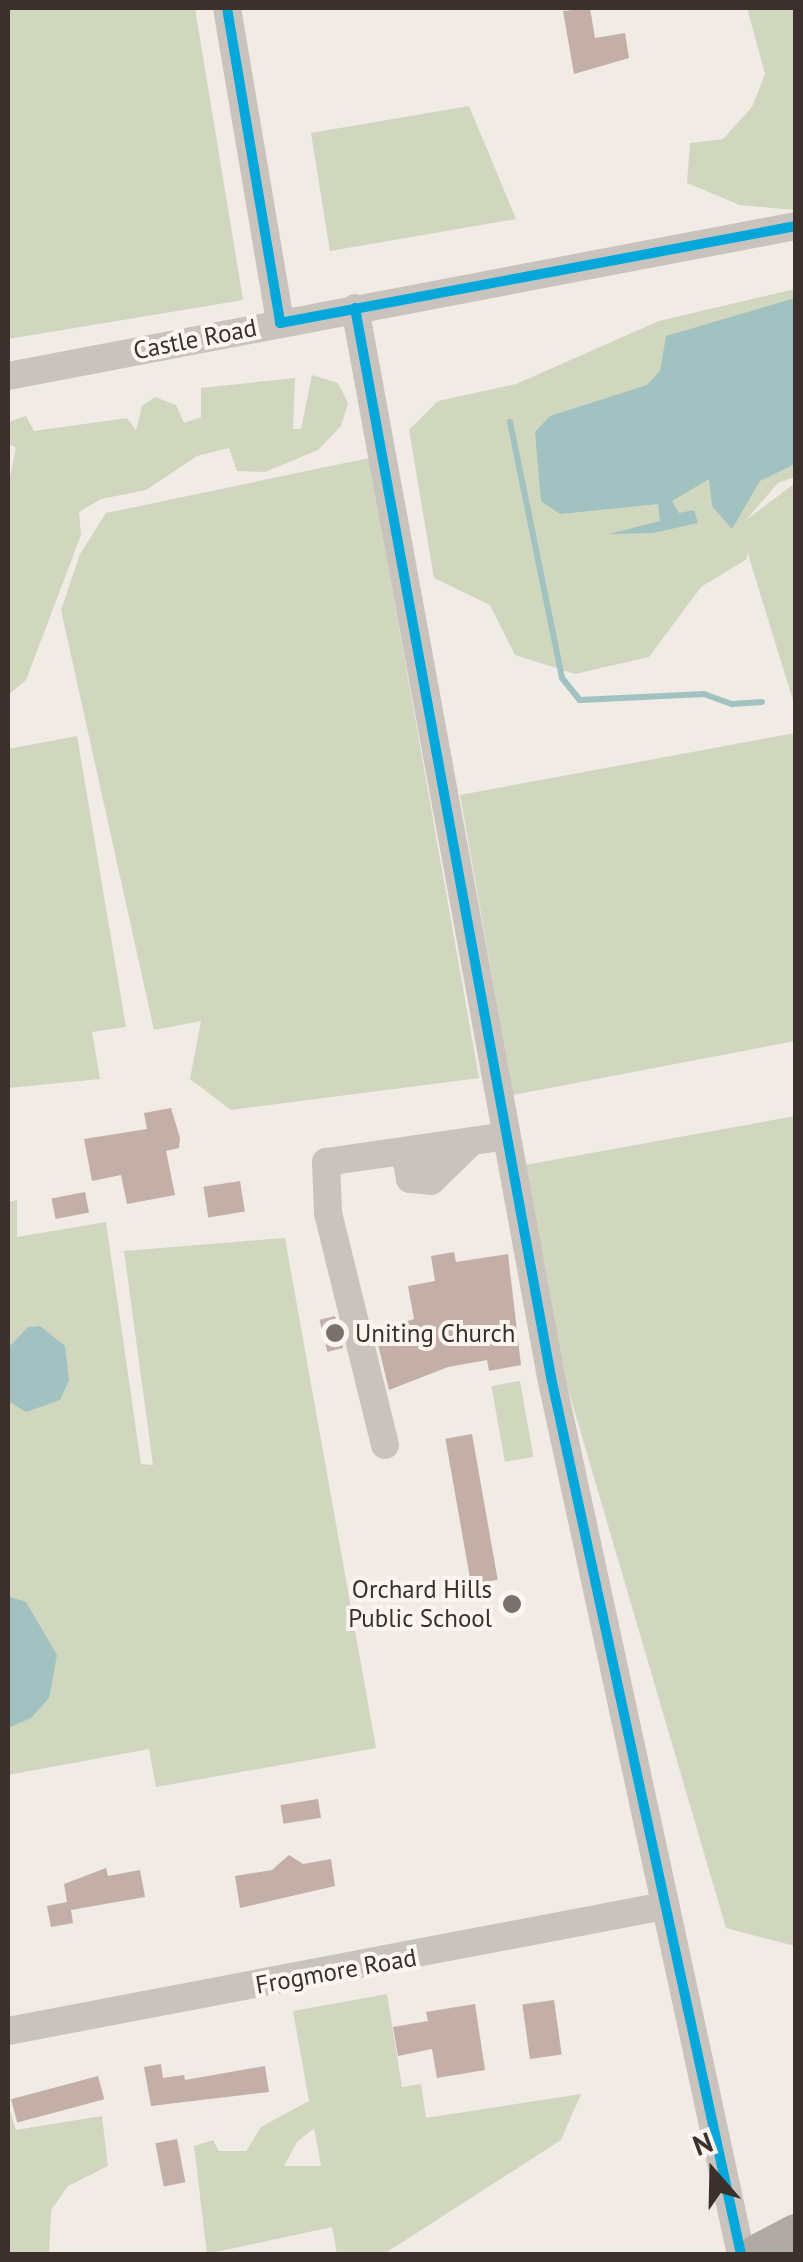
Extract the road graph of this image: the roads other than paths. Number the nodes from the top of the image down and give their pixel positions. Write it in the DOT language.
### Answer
graph roads {
  1 [pos="227,8"];
  2 [pos="796,226"];
  3 [pos="355,308"];
  4 [pos="280,323"];
  5 [pos="8,376"];
  6 [pos="506,1136"];
  7 [pos="385,1446"];
  8 [pos="664,1906"];
  9 [pos="8,2031"];
  10 [pos="796,2234"];
  11 [pos="741,2254"];
  12 [pos="758,2254"];
  1 -- 4 [label="street"];
  2 -- 3 [label="street, Castle Road"];
  3 -- 4 [label="street, Castle Road"];
  3 -- 6 [label="street"];
  4 -- 5 [label="street, Castle Road"];
  6 -- 7 [label="street"];
  6 -- 8 [label="street"];
  8 -- 9 [label="street, Frogmore Road"];
  8 -- 11 [label="street"];
  10 -- 12 [label="highway"];
}
